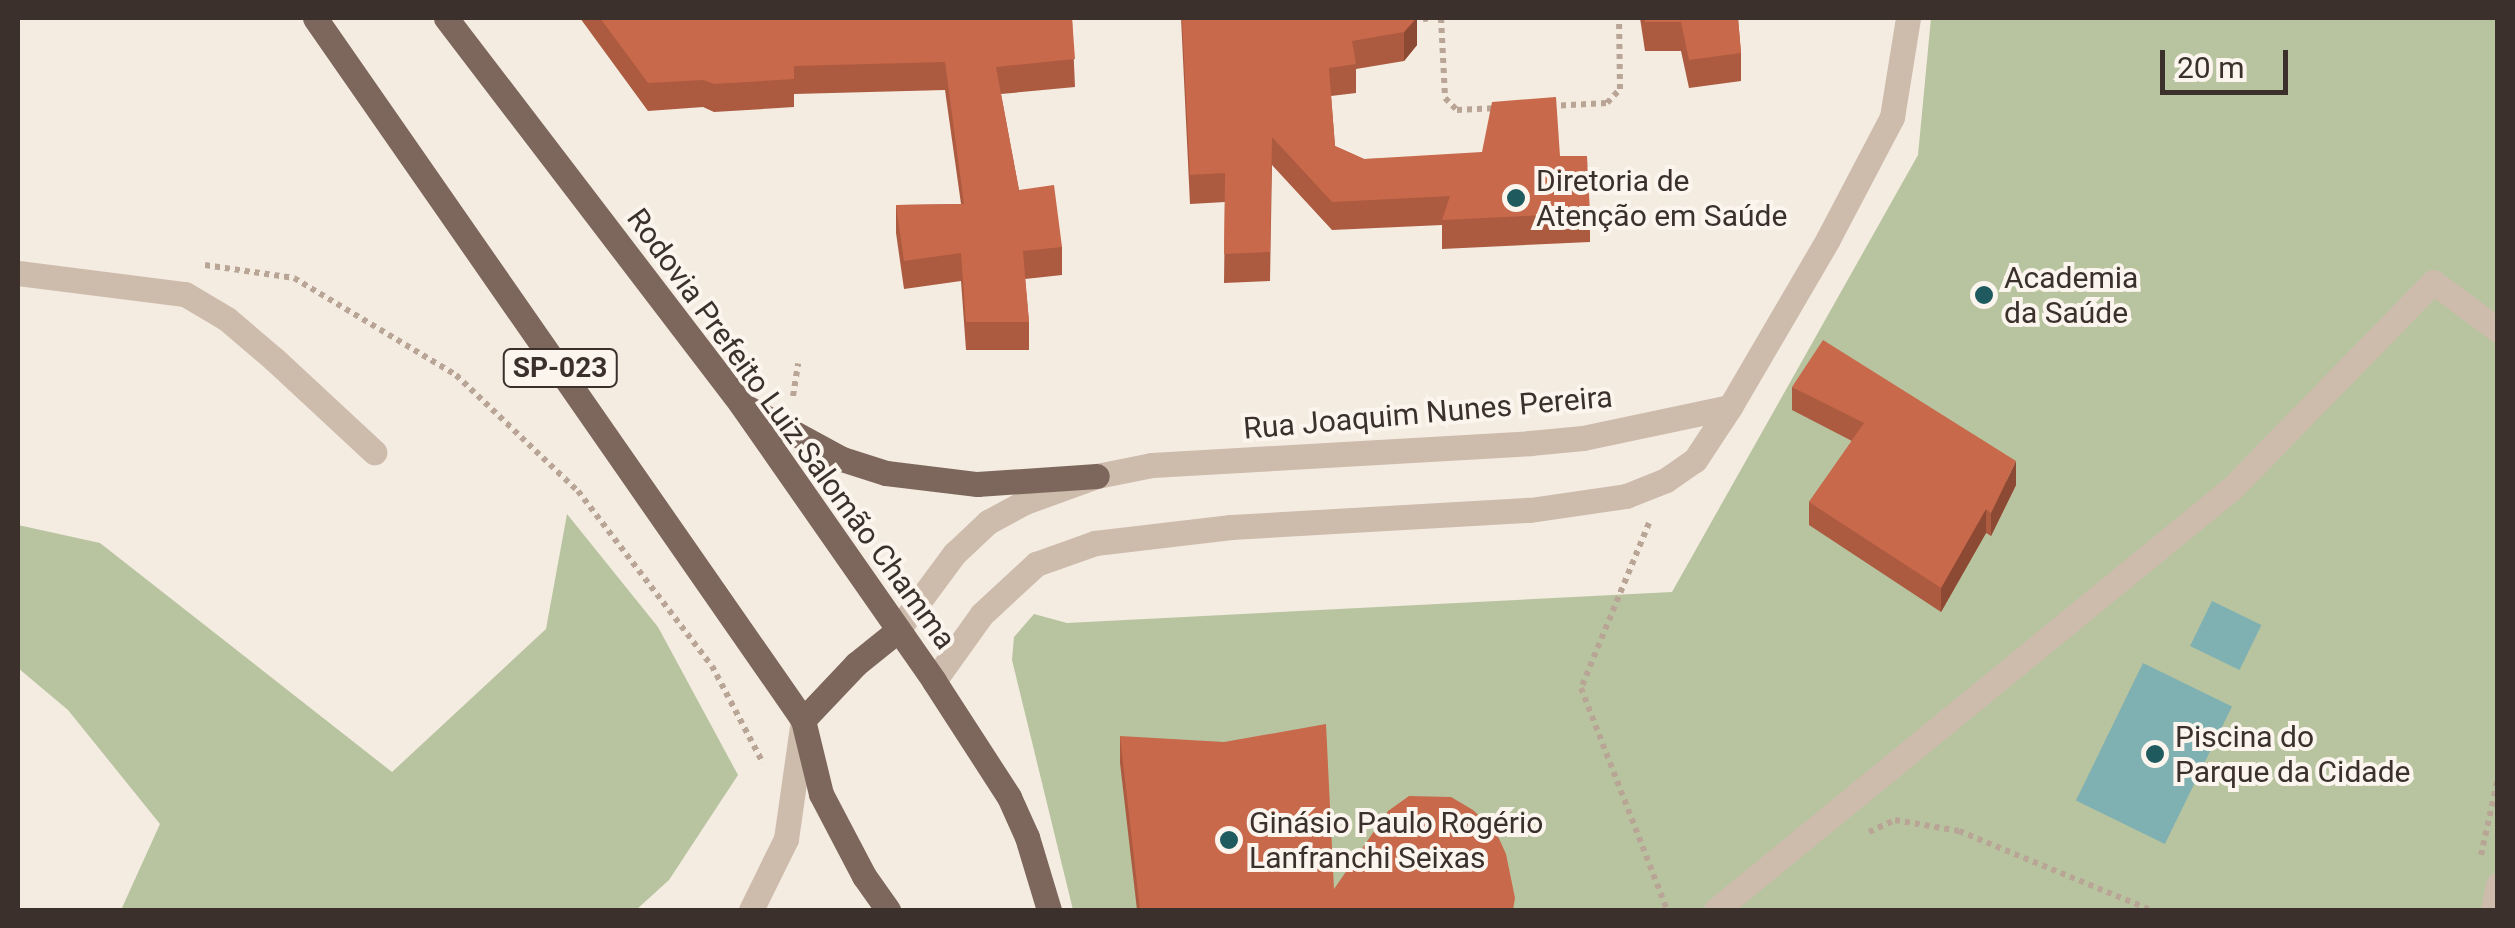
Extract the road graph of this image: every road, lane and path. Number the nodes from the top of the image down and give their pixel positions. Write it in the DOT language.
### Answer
graph roads {
  1 [pos="315,18"];
  2 [pos="446,18"];
  3 [pos="1432,18"];
  4 [pos="1441,18"];
  5 [pos="1619,18"];
  6 [pos="1908,18"];
  7 [pos="1422,20"];
  8 [pos="1532,106"];
  9 [pos="1513,108"];
  10 [pos="18,273"];
  11 [pos="185,294"];
  12 [pos="2498,330"];
  13 [pos="741,404"];
  14 [pos="1730,407"];
  15 [pos="374,452"];
  16 [pos="1097,476"];
  17 [pos="1666,480"];
  18 [pos="897,632"];
  19 [pos="934,681"];
  20 [pos="802,720"];
  21 [pos="768,774"];
  22 [pos="2498,778"];
  23 [pos="1865,834"];
  24 [pos="2488,878"];
  25 [pos="1044,907"];
  26 [pos="751,910"];
  27 [pos="888,910"];
  28 [pos="1667,910"];
  29 [pos="1716,910"];
  30 [pos="2151,910"];
  31 [pos="2493,910"];
  1 -- 20 [label="main road, SP-023"];
  2 -- 13 [label="main road, Rodovia Prefeito Luiz Salomão Chamma"];
  3 -- 7 [label="path"];
  4 -- 9 [label="path"];
  5 -- 8 [label="path"];
  6 -- 14 [label="street"];
  10 -- 11 [label="street"];
  11 -- 15 [label="street"];
  11 -- 21 [label="path"];
  12 -- 29 [label="street"];
  13 -- 16 [label="main road"];
  13 -- 18 [label="main road, Rodovia Prefeito Luiz Salomão Chamma"];
  14 -- 16 [label="street, Rua Joaquim Nunes Pereira"];
  14 -- 17 [label="street"];
  16 -- 18 [label="street, Rua Joaquim Nunes Pereira"];
  17 -- 19 [label="street"];
  17 -- 28 [label="path"];
  18 -- 19 [label="main road, Rodovia Prefeito Luiz Salomão Chamma"];
  18 -- 20 [label="main road"];
  19 -- 25 [label="main road, Rodovia Prefeito Luiz Salomão Chamma"];
  20 -- 26 [label="street"];
  20 -- 27 [label="main road, SP-023"];
  22 -- 24 [label="path"];
  23 -- 30 [label="path"];
  24 -- 31 [label="street"];
}
